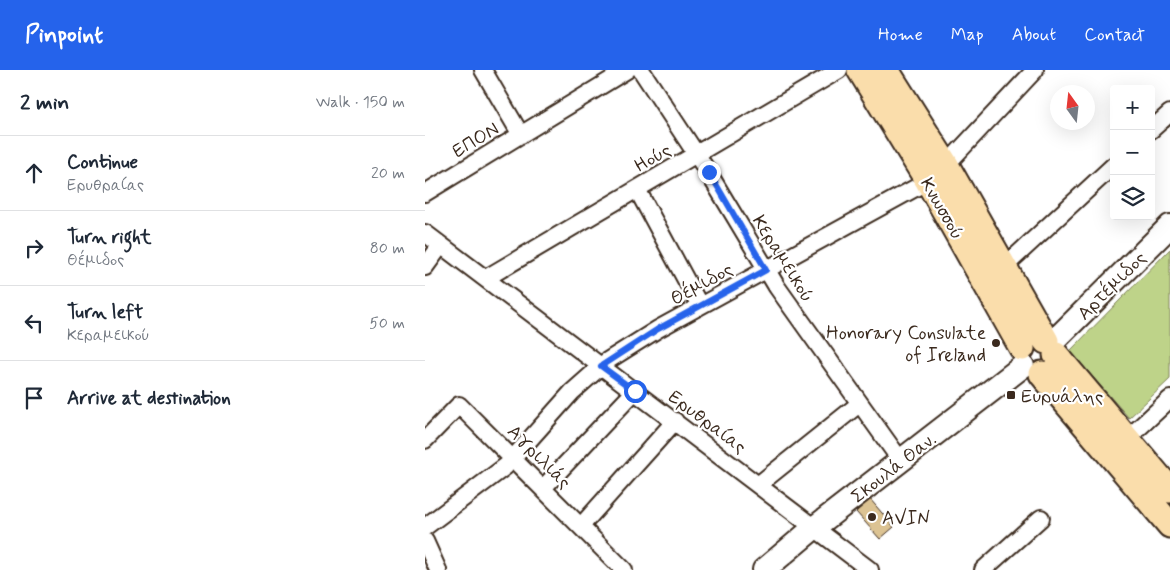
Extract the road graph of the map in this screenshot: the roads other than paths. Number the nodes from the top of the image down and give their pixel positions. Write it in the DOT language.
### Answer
graph roads {
  1 [pos="483,70"];
  2 [pos="641,70"];
  3 [pos="839,70"];
  4 [pos="860,70"];
  5 [pos="1035,70"];
  6 [pos="625,71"];
  7 [pos="889,72"];
  8 [pos="1170,113"];
  9 [pos="1155,126"];
  10 [pos="521,135"];
  11 [pos="697,154"];
  12 [pos="1110,169"];
  13 [pos="937,173"];
  14 [pos="637,189"];
  15 [pos="425,193"];
  16 [pos="1170,226"];
  17 [pos="425,233"];
  18 [pos="441,244"];
  19 [pos="425,267"];
  20 [pos="1003,267"];
  21 [pos="766,270"];
  22 [pos="486,278"];
  23 [pos="700,306"];
  24 [pos="1040,355"];
  25 [pos="601,366"];
  26 [pos="635,391"];
  27 [pos="1170,399"];
  28 [pos="859,404"];
  29 [pos="675,421"];
  30 [pos="425,440"];
  31 [pos="1127,440"];
  32 [pos="514,458"];
  33 [pos="901,461"];
  34 [pos="758,485"];
  35 [pos="543,487"];
  36 [pos="1170,490"];
  37 [pos="1041,518"];
  38 [pos="1170,525"];
  39 [pos="581,526"];
  40 [pos="815,527"];
  41 [pos="425,528"];
  42 [pos="425,541"];
  43 [pos="438,570"];
  44 [pos="624,570"];
  45 [pos="764,570"];
  46 [pos="870,570"];
  47 [pos="983,570"];
  1 -- 10 [label="street, ΕΠΟΝ"];
  2 -- 11 [label="street, Κεραμεικού"];
  3 -- 11 [label="street, Ηούς"];
  4 -- 13 [label="main road, Κνωσσού"];
  5 -- 13 [label="street, Θέμιδος"];
  6 -- 10 [label="street, ΕΠΟΝ"];
  7 -- 13 [label="main road, Κνωσσού"];
  8 -- 9 [label="street"];
  10 -- 15 [label="street, ΕΠΟΝ"];
  11 -- 14 [label="street, Ηούς"];
  11 -- 21 [label="street, Κεραμεικού"];
  12 -- 20 [label="street"];
  13 -- 20 [label="main road, Κνωσσού"];
  13 -- 21 [label="street, Θέμιδος"];
  13 -- 24 [label="main road, Κνωσσού"];
  14 -- 22 [label="street, Ηούς"];
  14 -- 23 [label="street"];
  16 -- 24 [label="street, Αρτέμιδος"];
  17 -- 18 [label="street, Ερυθραίας"];
  18 -- 19 [label="street"];
  18 -- 22 [label="street, Ερυθραίας"];
  20 -- 24 [label="main road, Κνωσσού"];
  21 -- 23 [label="street, Θέμιδος"];
  21 -- 28 [label="street, Κεραμεικού"];
  22 -- 25 [label="street, Ερυθραίας"];
  23 -- 25 [label="street, Θέμιδος"];
  24 -- 31 [label="main road, Κνωσσού"];
  24 -- 33 [label="street, Σκουλά Θαν."];
  24 -- 38 [label="main road, Κνωσσού"];
  25 -- 26 [label="street, Ερυθραίας"];
  25 -- 32 [label="street, Θέμιδος"];
  26 -- 29 [label="street, Ερυθραίας"];
  26 -- 35 [label="street"];
  27 -- 31 [label="street"];
  28 -- 33 [label="street, Κεραμεικού"];
  28 -- 34 [label="street"];
  29 -- 34 [label="street, Ερυθραίας"];
  29 -- 39 [label="street"];
  30 -- 32 [label="street, Αγριλιάς"];
  31 -- 36 [label="main road, Κνωσσού"];
  32 -- 35 [label="street, Αγριλιάς"];
  32 -- 41 [label="street, Θέμιδος"];
  33 -- 40 [label="street, Σκουλά Θαν."];
  34 -- 40 [label="street, Ερυθραίας"];
  35 -- 39 [label="street, Αγριλιάς"];
  37 -- 47 [label="street"];
  39 -- 44 [label="street, Αγριλιάς"];
  40 -- 45 [label="street, Σκουλά Θαν."];
  40 -- 46 [label="street, Ερυθραίας"];
  42 -- 43 [label="street"];
}
